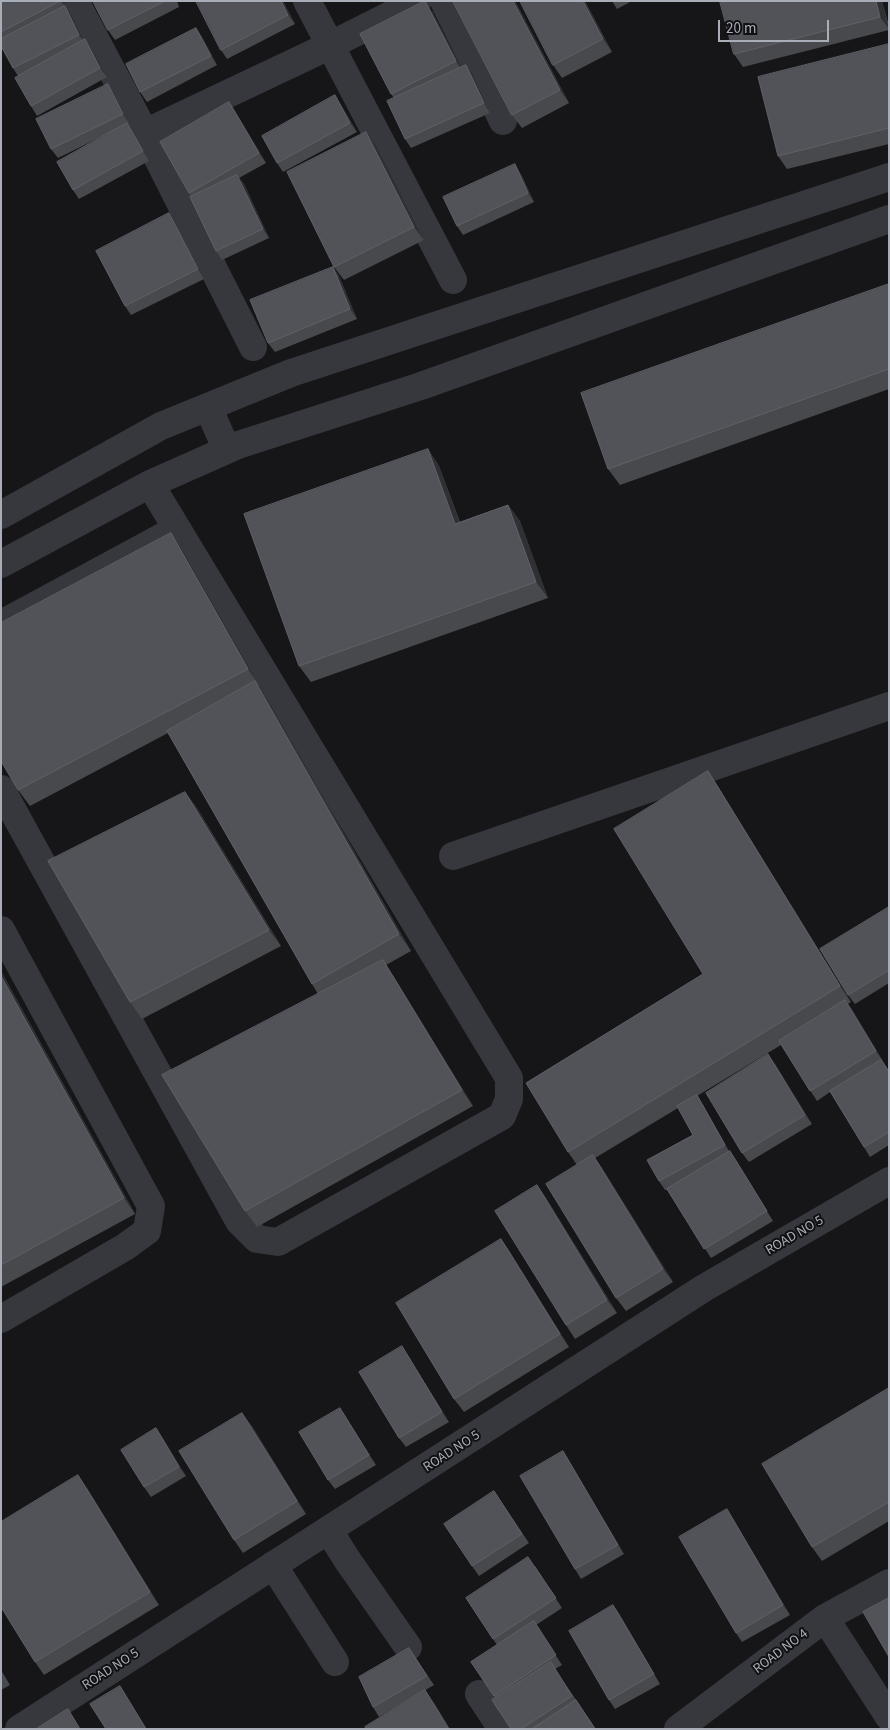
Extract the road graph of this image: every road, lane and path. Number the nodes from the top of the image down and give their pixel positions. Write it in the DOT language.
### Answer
graph roads {
  1 [pos="75,1"];
  2 [pos="306,1"];
  3 [pos="418,1"];
  4 [pos="444,1"];
  5 [pos="331,45"];
  6 [pos="503,121"];
  7 [pos="145,133"];
  8 [pos="889,177"];
  9 [pos="889,219"];
  10 [pos="453,280"];
  11 [pos="253,347"];
  12 [pos="208,407"];
  13 [pos="227,450"];
  14 [pos="150,484"];
  15 [pos="1,515"];
  16 [pos="177,528"];
  17 [pos="1,564"];
  18 [pos="1,624"];
  19 [pos="889,706"];
  20 [pos="1,789"];
  21 [pos="453,856"];
  22 [pos="1,930"];
  23 [pos="889,1181"];
  24 [pos="1,1319"];
  25 [pos="329,1531"];
  26 [pos="273,1565"];
  27 [pos="889,1583"];
  28 [pos="825,1618"];
  29 [pos="408,1647"];
  30 [pos="335,1662"];
  31 [pos="479,1694"];
  32 [pos="889,1717"];
  33 [pos="19,1729"];
  34 [pos="502,1729"];
  35 [pos="678,1729"];
  1 -- 7 [label="street"];
  2 -- 5 [label="street"];
  3 -- 5 [label="street"];
  4 -- 6 [label="street"];
  5 -- 7 [label="street"];
  5 -- 10 [label="street"];
  7 -- 11 [label="street"];
  8 -- 12 [label="street"];
  9 -- 13 [label="street"];
  12 -- 13 [label="street"];
  12 -- 15 [label="street"];
  13 -- 14 [label="street"];
  14 -- 16 [label="street"];
  14 -- 17 [label="street"];
  16 -- 18 [label="street"];
  16 -- 20 [label="street"];
  19 -- 21 [label="street"];
  22 -- 24 [label="street"];
  23 -- 25 [label="street, ROAD NO 5"];
  25 -- 26 [label="street, ROAD NO 5"];
  25 -- 29 [label="street"];
  26 -- 30 [label="street"];
  26 -- 33 [label="street, ROAD NO 5"];
  27 -- 28 [label="street, ROAD NO 4"];
  28 -- 32 [label="street"];
  28 -- 35 [label="street, ROAD NO 4"];
  31 -- 34 [label="street"];
}
